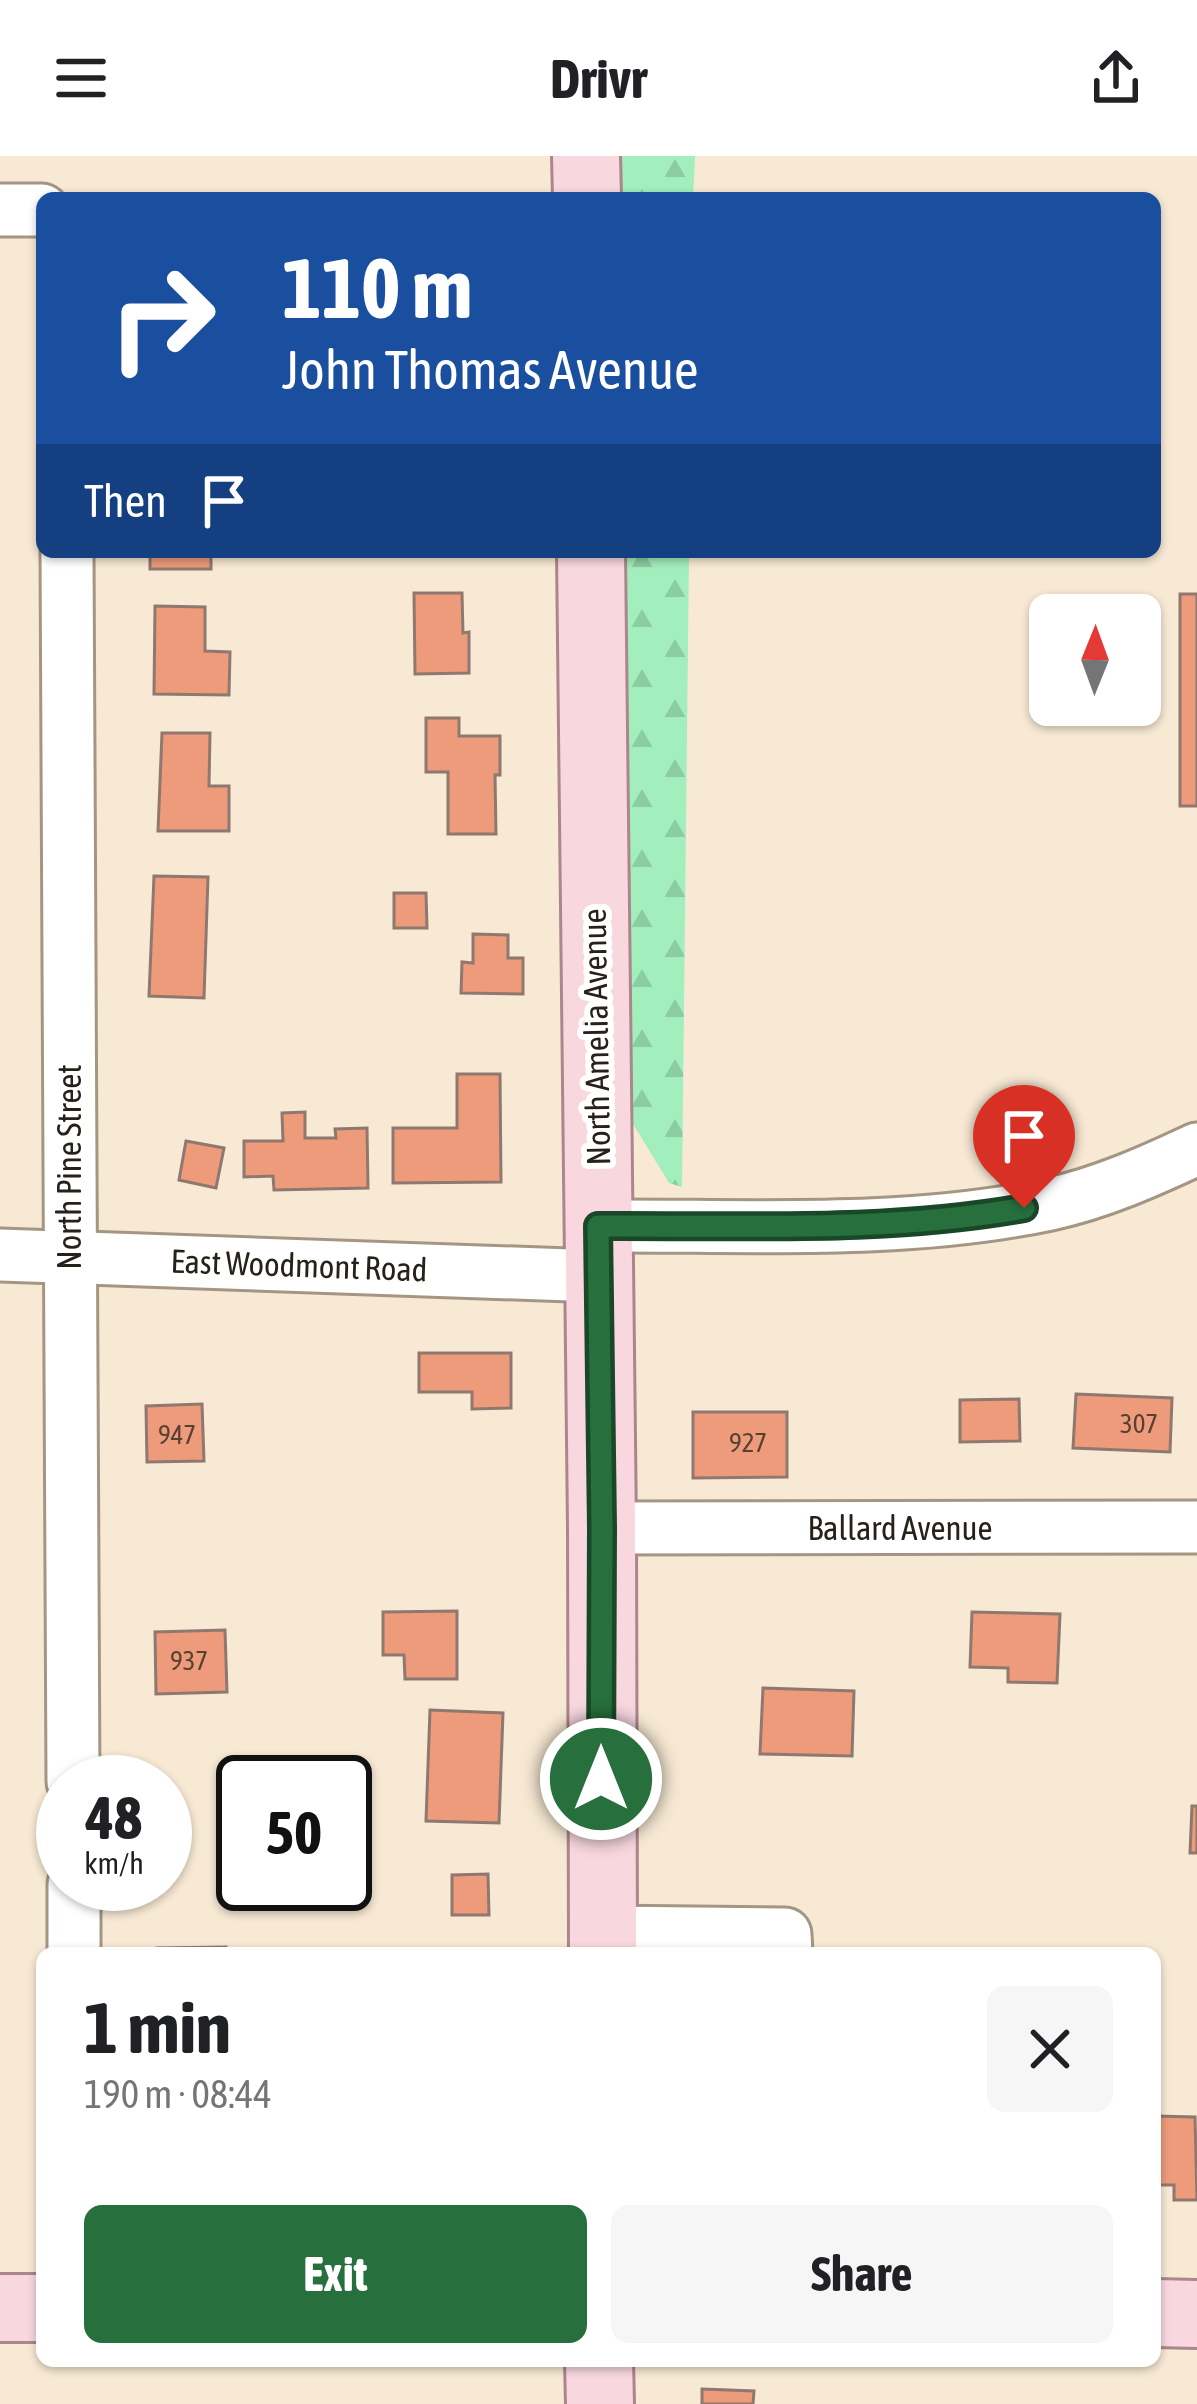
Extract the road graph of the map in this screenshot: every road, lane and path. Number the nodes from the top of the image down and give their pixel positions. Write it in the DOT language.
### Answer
graph roads {
  1 [pos="586,156"];
  2 [pos="586,192"];
  3 [pos="0,210"];
  4 [pos="36,210"];
  5 [pos="68,558"];
  6 [pos="591,558"];
  7 [pos="1197,1149"];
  8 [pos="598,1251"];
  9 [pos="0,1255"];
  10 [pos="69,1256"];
  11 [pos="1197,1527"];
  12 [pos="602,1528"];
  13 [pos="73,1755"];
  14 [pos="74,1911"];
  15 [pos="603,1942"];
  16 [pos="74,1947"];
  17 [pos="785,1947"];
  18 [pos="0,2308"];
  19 [pos="36,2308"];
  20 [pos="1161,2313"];
  21 [pos="1197,2314"];
  22 [pos="599,2367"];
  23 [pos="600,2404"];
  1 -- 2 [label="main road"];
  3 -- 4 [label="street"];
  5 -- 10 [label="street, North Pine Street"];
  6 -- 8 [label="main road, North Amelia Avenue"];
  7 -- 8 [label="street, East Woodmont Road"];
  8 -- 10 [label="street, East Woodmont Road"];
  8 -- 12 [label="main road, North Amelia Avenue"];
  9 -- 10 [label="street, East Woodmont Road"];
  10 -- 13 [label="street, North Pine Street"];
  11 -- 12 [label="street, Ballard Avenue"];
  12 -- 15 [label="main road, North Amelia Avenue"];
  14 -- 16 [label="street"];
  15 -- 17 [label="street"];
  18 -- 19 [label="main road"];
  20 -- 21 [label="main road"];
  22 -- 23 [label="main road"];
}
